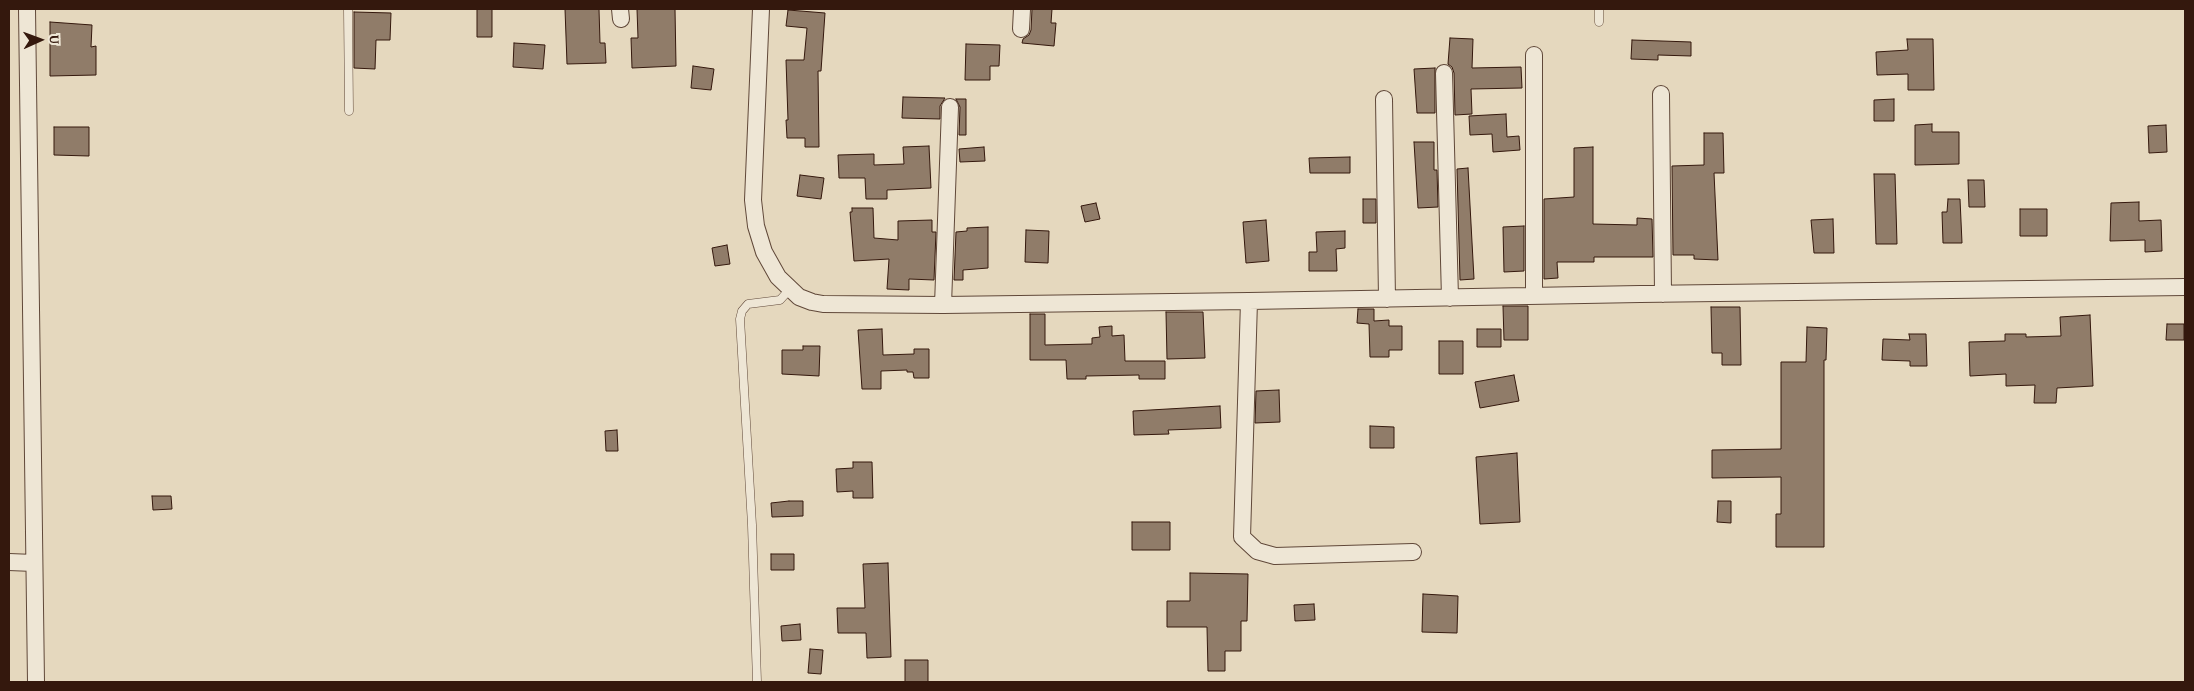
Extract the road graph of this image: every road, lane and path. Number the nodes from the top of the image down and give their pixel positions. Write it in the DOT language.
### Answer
graph roads {
  1 [pos="28,9"];
  2 [pos="348,9"];
  3 [pos="760,9"];
  4 [pos="1022,9"];
  5 [pos="1599,9"];
  6 [pos="1599,22"];
  7 [pos="1021,29"];
  8 [pos="1534,55"];
  9 [pos="1444,73"];
  10 [pos="1661,94"];
  11 [pos="1384,99"];
  12 [pos="950,107"];
  13 [pos="348,111"];
  14 [pos="2185,287"];
  15 [pos="790,289"];
  16 [pos="1663,294"];
  17 [pos="1534,295"];
  18 [pos="1450,298"];
  19 [pos="1387,299"];
  20 [pos="1249,302"];
  21 [pos="943,305"];
  22 [pos="1413,552"];
  23 [pos="9,562"];
  24 [pos="34,563"];
  25 [pos="36,682"];
  26 [pos="757,682"];
  1 -- 24 [label="street"];
  2 -- 13 [label="lane"];
  3 -- 15 [label="street"];
  4 -- 7 [label="street"];
  5 -- 6 [label="lane"];
  8 -- 17 [label="street"];
  9 -- 18 [label="street"];
  10 -- 16 [label="street"];
  11 -- 19 [label="street"];
  12 -- 21 [label="street"];
  14 -- 16 [label="street"];
  15 -- 21 [label="street"];
  15 -- 26 [label="lane"];
  16 -- 17 [label="street"];
  17 -- 18 [label="street"];
  18 -- 19 [label="street"];
  19 -- 20 [label="street"];
  20 -- 21 [label="street"];
  20 -- 22 [label="street"];
  23 -- 24 [label="street"];
  24 -- 25 [label="street"];
}
